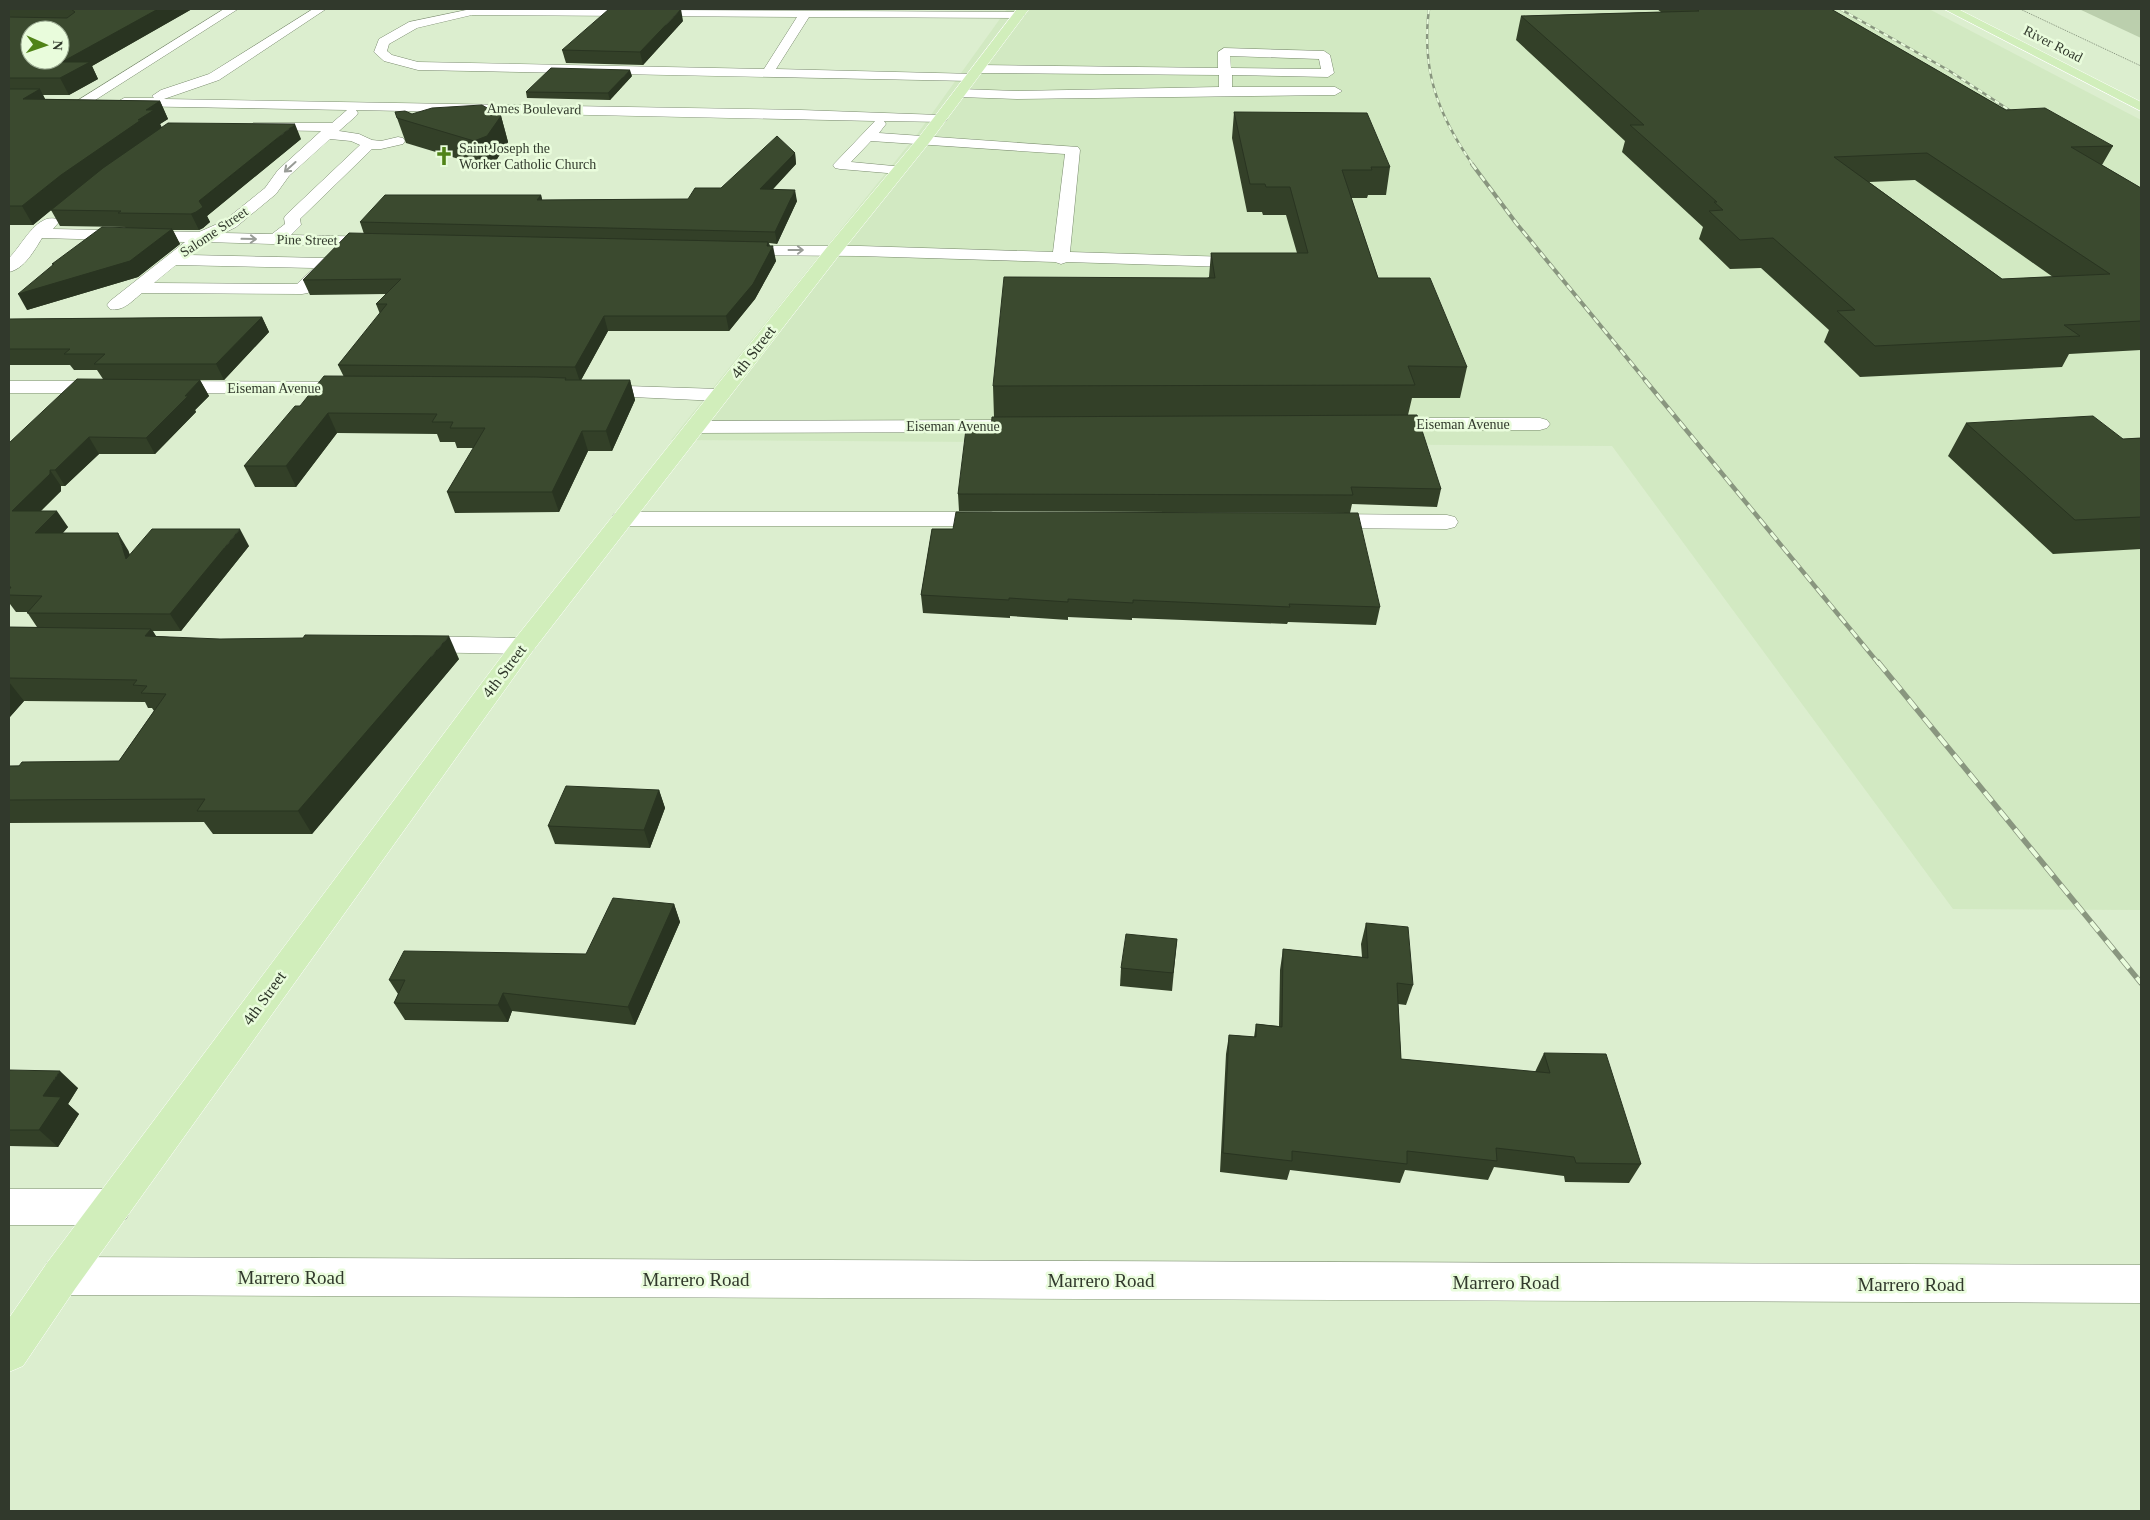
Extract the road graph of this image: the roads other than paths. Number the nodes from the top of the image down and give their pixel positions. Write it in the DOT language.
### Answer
graph roads {
  1 [pos="232,9"];
  2 [pos="320,9"];
  3 [pos="1950,9"];
  4 [pos="1021,12"];
  5 [pos="806,13"];
  6 [pos="768,72"];
  7 [pos="1225,72"];
  8 [pos="975,73"];
  9 [pos="1226,91"];
  10 [pos="1335,91"];
  11 [pos="960,93"];
  12 [pos="149,102"];
  13 [pos="78,104"];
  14 [pos="208,107"];
  15 [pos="2141,107"];
  16 [pos="96,109"];
  17 [pos="115,109"];
  18 [pos="350,114"];
  19 [pos="457,115"];
  20 [pos="188,120"];
  21 [pos="443,124"];
  22 [pos="879,124"];
  23 [pos="248,126"];
  24 [pos="933,128"];
  25 [pos="330,130"];
  26 [pos="867,136"];
  27 [pos="398,140"];
  28 [pos="370,144"];
  29 [pos="899,170"];
  30 [pos="60,215"];
  31 [pos="37,233"];
  32 [pos="200,238"];
  33 [pos="276,239"];
  34 [pos="350,241"];
  35 [pos="390,242"];
  36 [pos="719,250"];
  37 [pos="834,250"];
  38 [pos="1061,259"];
  39 [pos="171,260"];
  40 [pos="1229,262"];
  41 [pos="328,263"];
  42 [pos="9,267"];
  43 [pos="137,288"];
  44 [pos="116,305"];
  45 [pos="9,387"];
  46 [pos="118,387"];
  47 [pos="148,387"];
  48 [pos="367,388"];
  49 [pos="582,390"];
  50 [pos="719,395"];
  51 [pos="1361,424"];
  52 [pos="1540,424"];
  53 [pos="1043,426"];
  54 [pos="695,427"];
  55 [pos="622,519"];
  56 [pos="1007,519"];
  57 [pos="1297,521"];
  58 [pos="1447,522"];
  59 [pos="394,644"];
  60 [pos="523,646"];
  61 [pos="9,1207"];
  62 [pos="113,1207"];
  63 [pos="61,1276"];
  64 [pos="2141,1284"];
  65 [pos="9,1352"];
  1 -- 13 [label="street"];
  2 -- 12 [label="street"];
  3 -- 15 [label="main road, River Road"];
  4 -- 5 [label="street"];
  4 -- 8 [label="main road, 4th Street"];
  5 -- 6 [label="street"];
  5 -- 6 [label="street"];
  6 -- 8 [label="street"];
  7 -- 7 [label="street"];
  7 -- 8 [label="street"];
  7 -- 9 [label="street"];
  8 -- 11 [label="main road, 4th Street"];
  9 -- 10 [label="street"];
  9 -- 11 [label="street"];
  11 -- 24 [label="main road, 4th Street"];
  12 -- 13 [label="street, Ames Boulevard"];
  12 -- 14 [label="street, Ames Boulevard"];
  13 -- 16 [label="street"];
  14 -- 17 [label="street, Ames Boulevard"];
  14 -- 18 [label="street, Ames Boulevard"];
  14 -- 20 [label="street"];
  14 -- 24 [label="street, Ames Boulevard"];
  18 -- 19 [label="street, Ames Boulevard"];
  18 -- 25 [label="street, Salome Street"];
  19 -- 21 [label="street"];
  19 -- 22 [label="street, Ames Boulevard"];
  22 -- 24 [label="street, Ames Boulevard"];
  22 -- 26 [label="street"];
  23 -- 25 [label="street"];
  24 -- 26 [label="street"];
  24 -- 29 [label="main road, 4th Street"];
  24 -- 38 [label="street"];
  25 -- 28 [label="street"];
  25 -- 32 [label="street, Salome Street, one-way"];
  26 -- 29 [label="street"];
  27 -- 28 [label="street"];
  28 -- 33 [label="street"];
  29 -- 37 [label="main road, 4th Street"];
  30 -- 31 [label="street"];
  31 -- 32 [label="street, Pine Street"];
  31 -- 42 [label="street"];
  32 -- 33 [label="street, Pine Street, one-way"];
  32 -- 39 [label="street, Salome Street"];
  33 -- 34 [label="street, Pine Street"];
  34 -- 35 [label="street, Pine Street"];
  34 -- 41 [label="street"];
  36 -- 37 [label="street, one-way"];
  37 -- 38 [label="street"];
  37 -- 50 [label="main road, 4th Street"];
  38 -- 40 [label="street"];
  39 -- 41 [label="street"];
  39 -- 43 [label="street, Salome Street"];
  41 -- 43 [label="street"];
  43 -- 44 [label="street, Salome Street"];
  45 -- 46 [label="street"];
  47 -- 48 [label="street, Eiseman Avenue"];
  49 -- 50 [label="street"];
  50 -- 54 [label="main road, 4th Street"];
  51 -- 52 [label="street, Eiseman Avenue"];
  53 -- 54 [label="street, Eiseman Avenue"];
  54 -- 55 [label="main road, 4th Street"];
  55 -- 56 [label="street"];
  55 -- 60 [label="main road, 4th Street"];
  57 -- 58 [label="street"];
  59 -- 60 [label="street"];
  60 -- 62 [label="main road, 4th Street"];
  61 -- 62 [label="street"];
  62 -- 63 [label="main road, 4th Street"];
  63 -- 64 [label="street, Marrero Road"];
  63 -- 65 [label="main road, 4th Street"];
}
